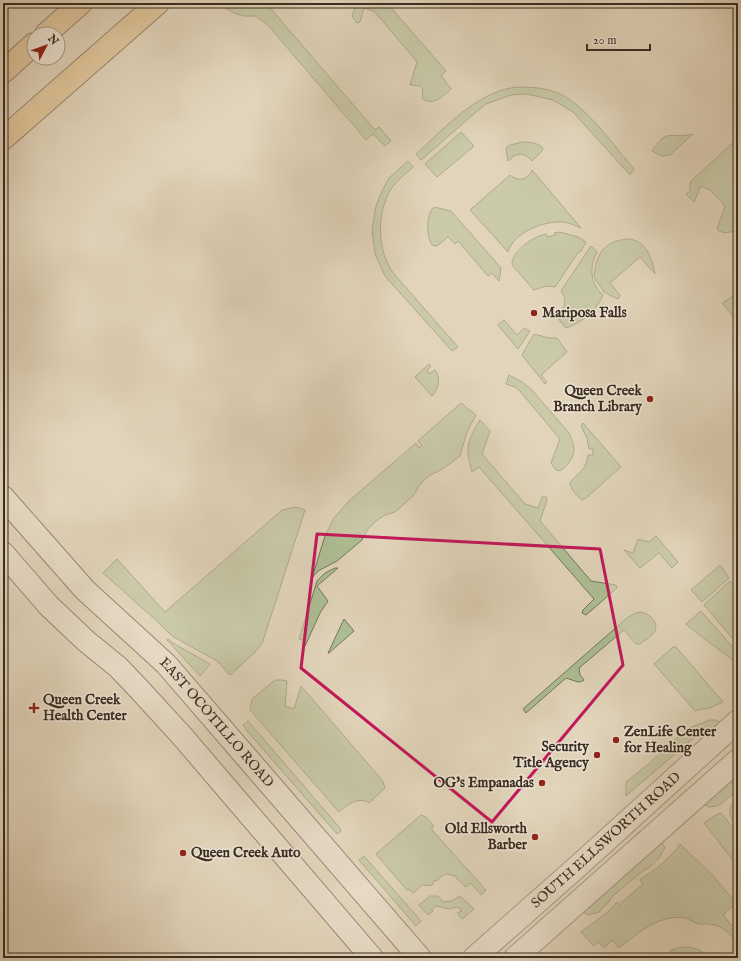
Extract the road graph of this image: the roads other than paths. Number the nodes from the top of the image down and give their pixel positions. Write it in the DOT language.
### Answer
graph roads {
  1 [pos="81,3"];
  2 [pos="158,3"];
  3 [pos="55,26"];
  4 [pos="26,51"];
  5 [pos="3,72"];
  6 [pos="3,139"];
  7 [pos="3,497"];
  8 [pos="3,553"];
  9 [pos="738,721"];
  10 [pos="738,760"];
  11 [pos="372,958"];
  12 [pos="420,958"];
  13 [pos="474,958"];
  14 [pos="515,958"];
  1 -- 3 [label="main road"];
  2 -- 6 [label="main road"];
  4 -- 5 [label="main road"];
  7 -- 12 [label="main road, EAST OCOTILLO ROAD"];
  8 -- 11 [label="main road"];
  9 -- 13 [label="main road, SOUTH ELLSWORTH ROAD"];
  10 -- 14 [label="main road, SOUTH ELLSWORTH ROAD"];
}
